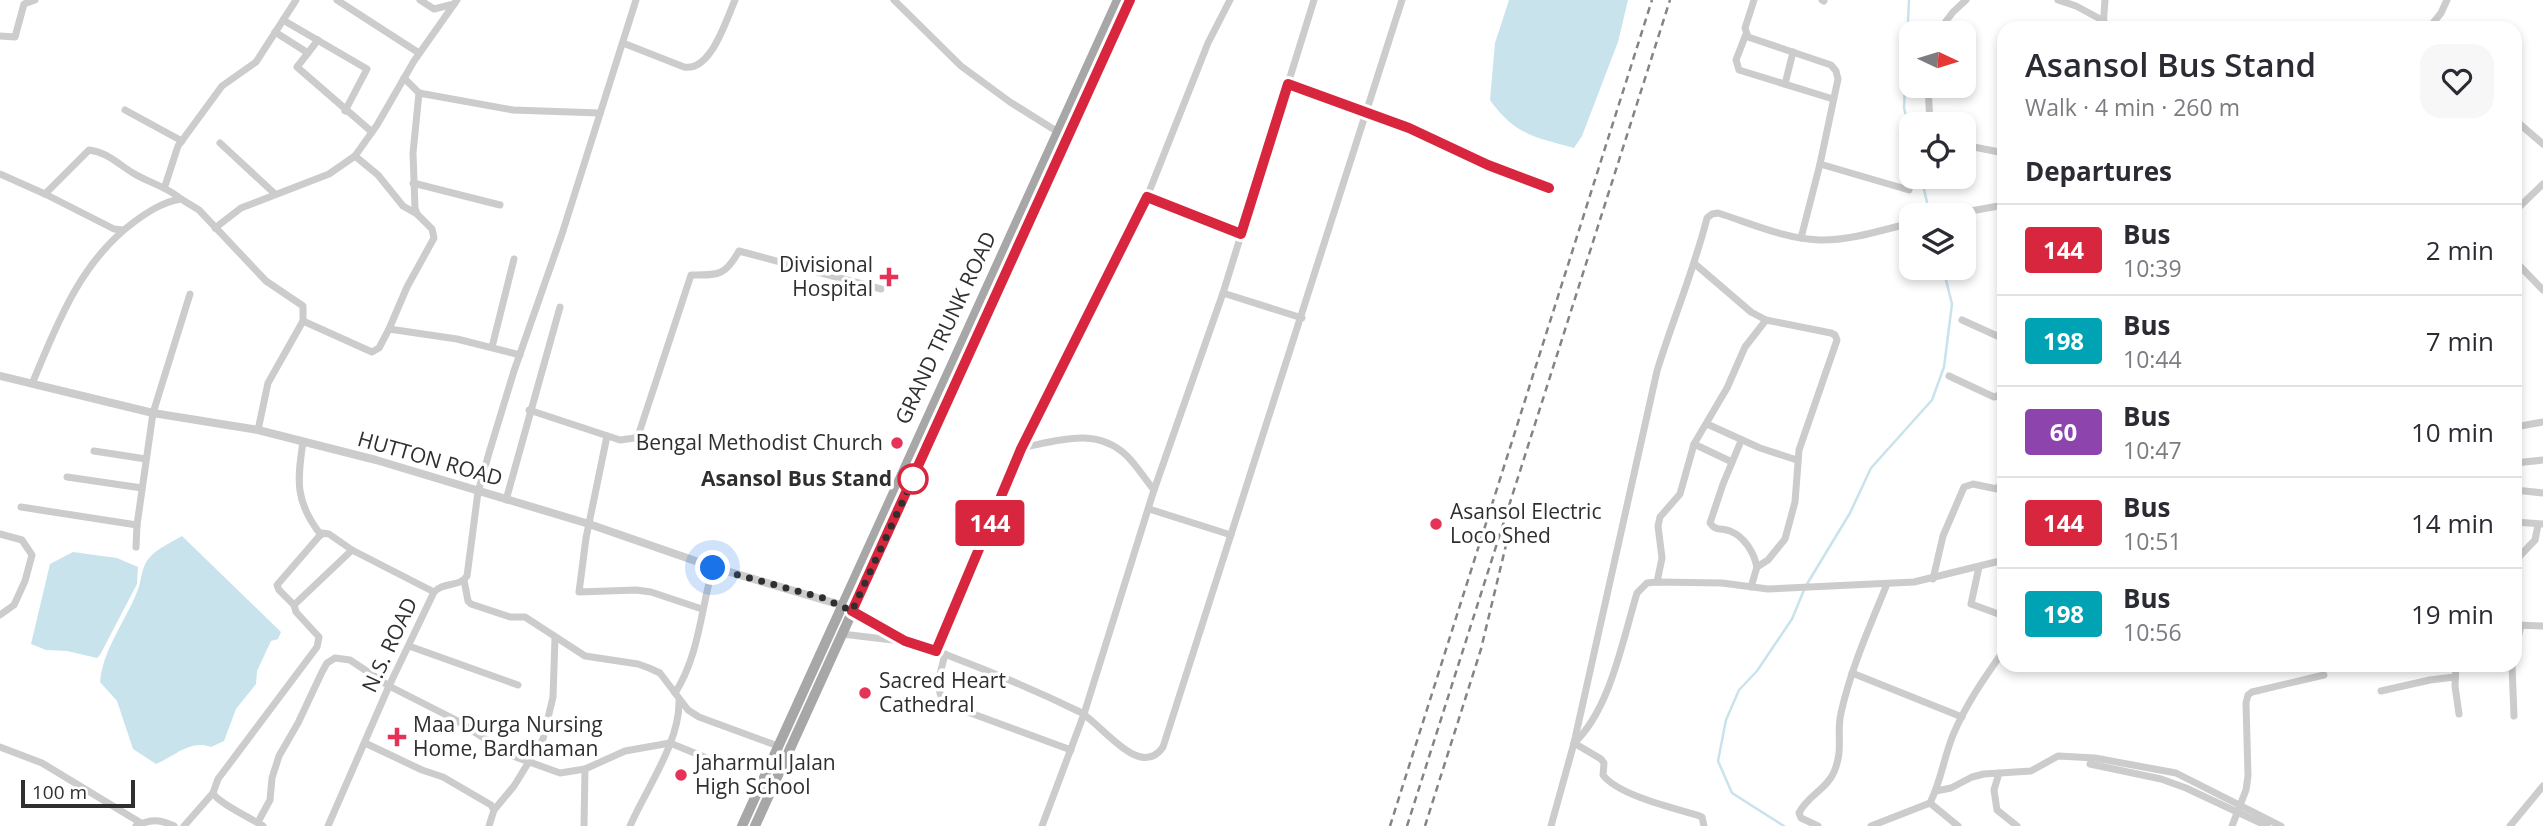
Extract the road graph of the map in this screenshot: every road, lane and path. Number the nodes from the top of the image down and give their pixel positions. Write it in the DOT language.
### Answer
graph roads {
  1 [pos="34,0"];
  2 [pos="296,0"];
  3 [pos="337,0"];
  4 [pos="420,0"];
  5 [pos="636,0"];
  6 [pos="734,0"];
  7 [pos="894,0"];
  8 [pos="1118,0"];
  9 [pos="1130,0"];
  10 [pos="1230,0"];
  11 [pos="1314,0"];
  12 [pos="1402,0"];
  13 [pos="1754,0"];
  14 [pos="1966,0"];
  15 [pos="2058,0"];
  16 [pos="2105,0"];
  17 [pos="2448,1"];
  18 [pos="456,2"];
  19 [pos="283,20"];
  20 [pos="1946,21"];
  21 [pos="2098,21"];
  22 [pos="2103,21"];
  23 [pos="2434,21"];
  24 [pos="275,32"];
  25 [pos="1746,34"];
  26 [pos="0,36"];
  27 [pos="317,40"];
  28 [pos="623,43"];
  29 [pos="1793,52"];
  30 [pos="308,53"];
  31 [pos="419,53"];
  32 [pos="404,78"];
  33 [pos="1288,84"];
  34 [pos="1785,84"];
  35 [pos="419,93"];
  36 [pos="1833,99"];
  37 [pos="125,110"];
  38 [pos="345,111"];
  39 [pos="1367,111"];
  40 [pos="600,113"];
  41 [pos="2522,126"];
  42 [pos="372,132"];
  43 [pos="1058,132"];
  44 [pos="182,141"];
  45 [pos="220,143"];
  46 [pos="2543,144"];
  47 [pos="1976,147"];
  48 [pos="1997,152"];
  49 [pos="355,156"];
  50 [pos="1821,164"];
  51 [pos="0,174"];
  52 [pos="413,183"];
  53 [pos="2543,184"];
  54 [pos="165,186"];
  55 [pos="1549,188"];
  56 [pos="1909,190"];
  57 [pos="45,194"];
  58 [pos="275,194"];
  59 [pos="1147,197"];
  60 [pos="181,199"];
  61 [pos="2522,204"];
  62 [pos="500,205"];
  63 [pos="1997,206"];
  64 [pos="1976,210"];
  65 [pos="416,214"];
  66 [pos="1899,225"];
  67 [pos="215,228"];
  68 [pos="123,230"];
  69 [pos="1241,234"];
  70 [pos="1801,238"];
  71 [pos="514,259"];
  72 [pos="1695,264"];
  73 [pos="2522,268"];
  74 [pos="881,289"];
  75 [pos="2543,290"];
  76 [pos="1223,293"];
  77 [pos="190,294"];
  78 [pos="560,307"];
  79 [pos="1302,318"];
  80 [pos="1766,320"];
  81 [pos="1962,320"];
  82 [pos="303,321"];
  83 [pos="389,329"];
  84 [pos="1997,336"];
  85 [pos="492,347"];
  86 [pos="520,355"];
  87 [pos="0,376"];
  88 [pos="1949,376"];
  89 [pos="32,384"];
  90 [pos="1997,396"];
  91 [pos="529,410"];
  92 [pos="153,412"];
  93 [pos="2543,422"];
  94 [pos="1707,424"];
  95 [pos="2522,426"];
  96 [pos="258,430"];
  97 [pos="607,436"];
  98 [pos="1741,441"];
  99 [pos="303,442"];
  100 [pos="1694,444"];
  101 [pos="1021,449"];
  102 [pos="94,451"];
  103 [pos="146,459"];
  104 [pos="1797,460"];
  105 [pos="2543,460"];
  106 [pos="1732,462"];
  107 [pos="2522,462"];
  108 [pos="67,477"];
  109 [pos="142,488"];
  110 [pos="1997,489"];
  111 [pos="1154,491"];
  112 [pos="2522,491"];
  113 [pos="478,492"];
  114 [pos="2543,493"];
  115 [pos="506,499"];
  116 [pos="22,507"];
  117 [pos="1149,509"];
  118 [pos="2522,523"];
  119 [pos="589,524"];
  120 [pos="2540,524"];
  121 [pos="137,525"];
  122 [pos="0,534"];
  123 [pos="321,535"];
  124 [pos="1230,535"];
  125 [pos="136,547"];
  126 [pos="352,550"];
  127 [pos="2522,554"];
  128 [pos="1997,563"];
  129 [pos="1757,567"];
  130 [pos="1979,567"];
  131 [pos="713,568"];
  132 [pos="1933,579"];
  133 [pos="464,580"];
  134 [pos="1657,582"];
  135 [pos="1887,584"];
  136 [pos="1751,587"];
  137 [pos="434,592"];
  138 [pos="294,605"];
  139 [pos="841,605"];
  140 [pos="702,609"];
  141 [pos="852,611"];
  142 [pos="1997,613"];
  143 [pos="0,615"];
  144 [pos="2522,625"];
  145 [pos="2543,626"];
  146 [pos="842,634"];
  147 [pos="555,638"];
  148 [pos="905,641"];
  149 [pos="409,646"];
  150 [pos="936,651"];
  151 [pos="944,654"];
  152 [pos="1997,660"];
  153 [pos="2455,672"];
  154 [pos="2512,672"];
  155 [pos="1852,673"];
  156 [pos="2324,675"];
  157 [pos="2455,677"];
  158 [pos="518,685"];
  159 [pos="389,687"];
  160 [pos="2381,691"];
  161 [pos="677,696"];
  162 [pos="1084,714"];
  163 [pos="2459,714"];
  164 [pos="1962,716"];
  165 [pos="2514,716"];
  166 [pos="365,743"];
  167 [pos="670,743"];
  168 [pos="1574,743"];
  169 [pos="0,747"];
  170 [pos="778,747"];
  171 [pos="1071,750"];
  172 [pos="714,761"];
  173 [pos="527,762"];
  174 [pos="2090,764"];
  175 [pos="585,769"];
  176 [pos="1999,773"];
  177 [pos="2543,786"];
  178 [pos="1936,791"];
  179 [pos="213,793"];
  180 [pos="1930,803"];
  181 [pos="2239,808"];
  182 [pos="494,810"];
  183 [pos="260,824"];
  184 [pos="139,825"];
  185 [pos="174,826"];
  186 [pos="184,826"];
  187 [pos="328,826"];
  188 [pos="489,826"];
  189 [pos="584,826"];
  190 [pos="630,826"];
  191 [pos="742,826"];
  192 [pos="755,826"];
  193 [pos="1042,826"];
  194 [pos="1551,826"];
  195 [pos="1704,826"];
  196 [pos="1818,826"];
  197 [pos="1871,826"];
  198 [pos="1958,826"];
  199 [pos="2017,826"];
  200 [pos="2232,826"];
  201 [pos="2267,826"];
  202 [pos="2281,826"];
  203 [pos="2510,826"];
  1 -- 26 [label="street"];
  2 -- 19 [label="street"];
  3 -- 31 [label="street"];
  4 -- 18 [label="street"];
  5 -- 28 [label="street"];
  6 -- 28 [label="street"];
  7 -- 43 [label="street"];
  8 -- 43 [label="main road, GRAND TRUNK ROAD"];
  9 -- 141 [label="main road"];
  10 -- 59 [label="street"];
  11 -- 33 [label="street"];
  12 -- 39 [label="street"];
  13 -- 25 [label="street"];
  14 -- 20 [label="street"];
  15 -- 21 [label="street"];
  16 -- 22 [label="street"];
  17 -- 23 [label="street"];
  18 -- 31 [label="street"];
  19 -- 24 [label="street"];
  19 -- 27 [label="street"];
  24 -- 30 [label="street"];
  24 -- 44 [label="street"];
  25 -- 29 [label="street"];
  25 -- 34 [label="street"];
  27 -- 30 [label="street"];
  27 -- 38 [label="street"];
  28 -- 40 [label="street"];
  29 -- 34 [label="street"];
  29 -- 36 [label="street"];
  30 -- 38 [label="street"];
  31 -- 32 [label="street"];
  32 -- 35 [label="street"];
  32 -- 42 [label="street"];
  33 -- 39 [label="street"];
  33 -- 69 [label="street"];
  34 -- 36 [label="street"];
  35 -- 40 [label="street"];
  35 -- 52 [label="street"];
  36 -- 50 [label="street"];
  37 -- 44 [label="street"];
  38 -- 42 [label="street"];
  39 -- 55 [label="street"];
  39 -- 79 [label="street"];
  40 -- 86 [label="street"];
  41 -- 46 [label="street"];
  42 -- 49 [label="street"];
  43 -- 139 [label="main road, GRAND TRUNK ROAD"];
  44 -- 54 [label="street"];
  45 -- 58 [label="street"];
  47 -- 48 [label="street"];
  49 -- 58 [label="street"];
  49 -- 65 [label="street"];
  50 -- 56 [label="street"];
  50 -- 70 [label="street"];
  51 -- 57 [label="street"];
  52 -- 62 [label="street"];
  52 -- 65 [label="street"];
  53 -- 61 [label="street"];
  54 -- 57 [label="street"];
  54 -- 60 [label="street"];
  57 -- 68 [label="street"];
  58 -- 67 [label="street"];
  59 -- 69 [label="street"];
  59 -- 101 [label="street"];
  60 -- 67 [label="street"];
  60 -- 68 [label="street"];
  63 -- 64 [label="street"];
  65 -- 83 [label="street"];
  66 -- 70 [label="street"];
  67 -- 82 [label="street"];
  68 -- 89 [label="street"];
  69 -- 76 [label="street"];
  70 -- 72 [label="street"];
  71 -- 85 [label="street"];
  72 -- 80 [label="street"];
  72 -- 168 [label="street"];
  73 -- 75 [label="street"];
  74 -- 97 [label="street"];
  76 -- 79 [label="street"];
  76 -- 111 [label="street"];
  77 -- 92 [label="street"];
  78 -- 91 [label="street"];
  79 -- 124 [label="street"];
  80 -- 94 [label="street"];
  80 -- 104 [label="street"];
  81 -- 84 [label="street"];
  82 -- 83 [label="street"];
  82 -- 96 [label="street"];
  83 -- 85 [label="street"];
  85 -- 86 [label="street"];
  86 -- 113 [label="street"];
  87 -- 89 [label="street, HUTTON ROAD"];
  88 -- 90 [label="street"];
  89 -- 92 [label="street, HUTTON ROAD"];
  91 -- 97 [label="street"];
  91 -- 115 [label="street"];
  92 -- 96 [label="street, HUTTON ROAD"];
  92 -- 103 [label="street"];
  93 -- 95 [label="street"];
  94 -- 98 [label="street"];
  94 -- 100 [label="street"];
  96 -- 99 [label="street, HUTTON ROAD"];
  97 -- 119 [label="street"];
  98 -- 104 [label="street"];
  98 -- 106 [label="street"];
  99 -- 113 [label="street, HUTTON ROAD"];
  99 -- 123 [label="street"];
  100 -- 106 [label="street"];
  100 -- 134 [label="street"];
  101 -- 111 [label="street"];
  101 -- 150 [label="street"];
  102 -- 103 [label="street"];
  103 -- 109 [label="street"];
  104 -- 129 [label="street"];
  105 -- 107 [label="street"];
  106 -- 129 [label="street"];
  108 -- 109 [label="street"];
  109 -- 121 [label="street"];
  110 -- 132 [label="street"];
  111 -- 117 [label="street"];
  112 -- 114 [label="street"];
  113 -- 115 [label="street, HUTTON ROAD"];
  113 -- 133 [label="street"];
  115 -- 119 [label="street, HUTTON ROAD"];
  116 -- 121 [label="street"];
  117 -- 124 [label="street"];
  117 -- 162 [label="street"];
  118 -- 120 [label="street"];
  119 -- 131 [label="street, HUTTON ROAD"];
  119 -- 140 [label="street"];
  120 -- 127 [label="street"];
  121 -- 125 [label="street"];
  122 -- 143 [label="street"];
  123 -- 126 [label="street"];
  123 -- 138 [label="street"];
  124 -- 162 [label="street"];
  126 -- 137 [label="street"];
  126 -- 138 [label="street"];
  128 -- 130 [label="street"];
  129 -- 136 [label="street"];
  130 -- 132 [label="street"];
  130 -- 142 [label="street"];
  131 -- 139 [label="street, HUTTON ROAD"];
  131 -- 140 [label="street"];
  132 -- 135 [label="street"];
  133 -- 137 [label="street, N.S. ROAD"];
  133 -- 147 [label="street"];
  134 -- 136 [label="street"];
  134 -- 168 [label="street"];
  135 -- 136 [label="street"];
  135 -- 155 [label="street"];
  137 -- 149 [label="street, N.S. ROAD"];
  138 -- 179 [label="street"];
  139 -- 141 [label="street"];
  139 -- 170 [label="main road, GRAND TRUNK ROAD"];
  140 -- 161 [label="street"];
  141 -- 146 [label="main road"];
  141 -- 148 [label="street"];
  144 -- 145 [label="street"];
  146 -- 148 [label="street"];
  146 -- 192 [label="main road"];
  147 -- 161 [label="street"];
  147 -- 173 [label="street"];
  148 -- 150 [label="street"];
  149 -- 158 [label="street"];
  149 -- 159 [label="street, N.S. ROAD"];
  150 -- 151 [label="street"];
  151 -- 162 [label="street"];
  151 -- 171 [label="street"];
  152 -- 164 [label="street"];
  153 -- 157 [label="street"];
  154 -- 165 [label="street"];
  155 -- 164 [label="street"];
  155 -- 196 [label="street"];
  156 -- 181 [label="street"];
  157 -- 160 [label="street"];
  157 -- 163 [label="street"];
  159 -- 166 [label="street, N.S. ROAD"];
  159 -- 173 [label="street"];
  159 -- 183 [label="street"];
  161 -- 167 [label="street"];
  161 -- 170 [label="street"];
  162 -- 171 [label="street"];
  164 -- 178 [label="street"];
  166 -- 182 [label="street"];
  166 -- 187 [label="street, N.S. ROAD"];
  167 -- 172 [label="street"];
  167 -- 175 [label="street"];
  167 -- 190 [label="street"];
  168 -- 194 [label="street"];
  168 -- 195 [label="street"];
  169 -- 184 [label="street"];
  170 -- 191 [label="main road, GRAND TRUNK ROAD"];
  171 -- 193 [label="street"];
  173 -- 175 [label="street"];
  173 -- 182 [label="street"];
  174 -- 181 [label="street"];
  175 -- 189 [label="street"];
  176 -- 178 [label="street"];
  176 -- 181 [label="street"];
  176 -- 199 [label="street"];
  177 -- 203 [label="street"];
  178 -- 180 [label="street"];
  179 -- 183 [label="street"];
  179 -- 186 [label="street"];
  180 -- 197 [label="street"];
  180 -- 198 [label="street"];
  181 -- 200 [label="street"];
  181 -- 201 [label="street"];
  181 -- 202 [label="street"];
  182 -- 188 [label="street"];
  184 -- 185 [label="street"];
}
